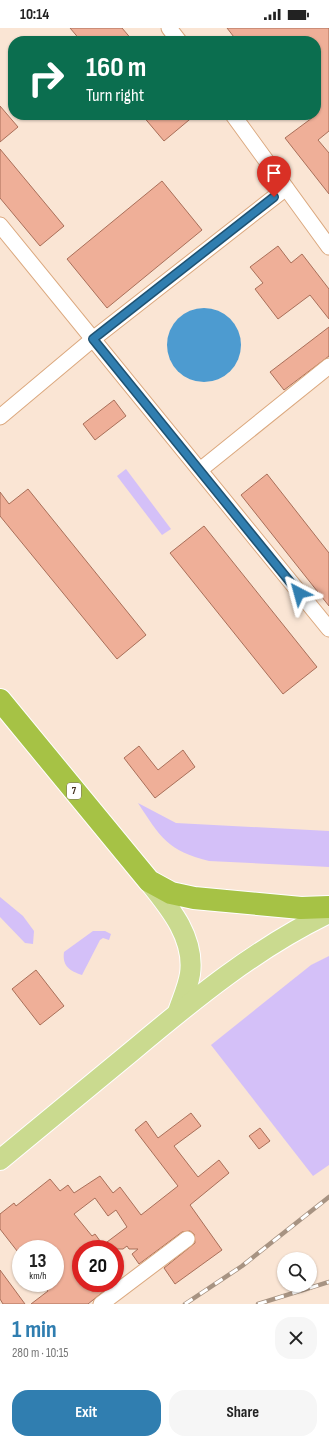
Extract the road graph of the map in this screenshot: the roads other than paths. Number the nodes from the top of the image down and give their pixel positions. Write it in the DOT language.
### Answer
graph roads {
  1 [pos="169,28"];
  2 [pos="175,36"];
  3 [pos="237,120"];
  4 [pos="286,188"];
  5 [pos="0,225"];
  6 [pos="329,246"];
  7 [pos="93,339"];
  8 [pos="329,366"];
  9 [pos="0,418"];
  10 [pos="200,470"];
  11 [pos="329,629"];
  12 [pos="0,700"];
  13 [pos="149,882"];
  14 [pos="329,907"];
  15 [pos="329,912"];
  16 [pos="178,1012"];
  17 [pos="0,1160"];
  18 [pos="188,1239"];
  19 [pos="101,1304"];
  1 -- 2 [label="lane"];
  3 -- 4 [label="lane"];
  4 -- 6 [label="lane"];
  4 -- 7 [label="lane"];
  5 -- 7 [label="lane"];
  7 -- 9 [label="lane"];
  7 -- 10 [label="lane"];
  8 -- 10 [label="lane"];
  10 -- 11 [label="lane"];
  12 -- 13 [label="highway, 7"];
  13 -- 14 [label="highway, 7"];
  13 -- 16 [label="main road"];
  15 -- 16 [label="main road"];
  16 -- 17 [label="main road"];
  18 -- 19 [label="lane"];
}
